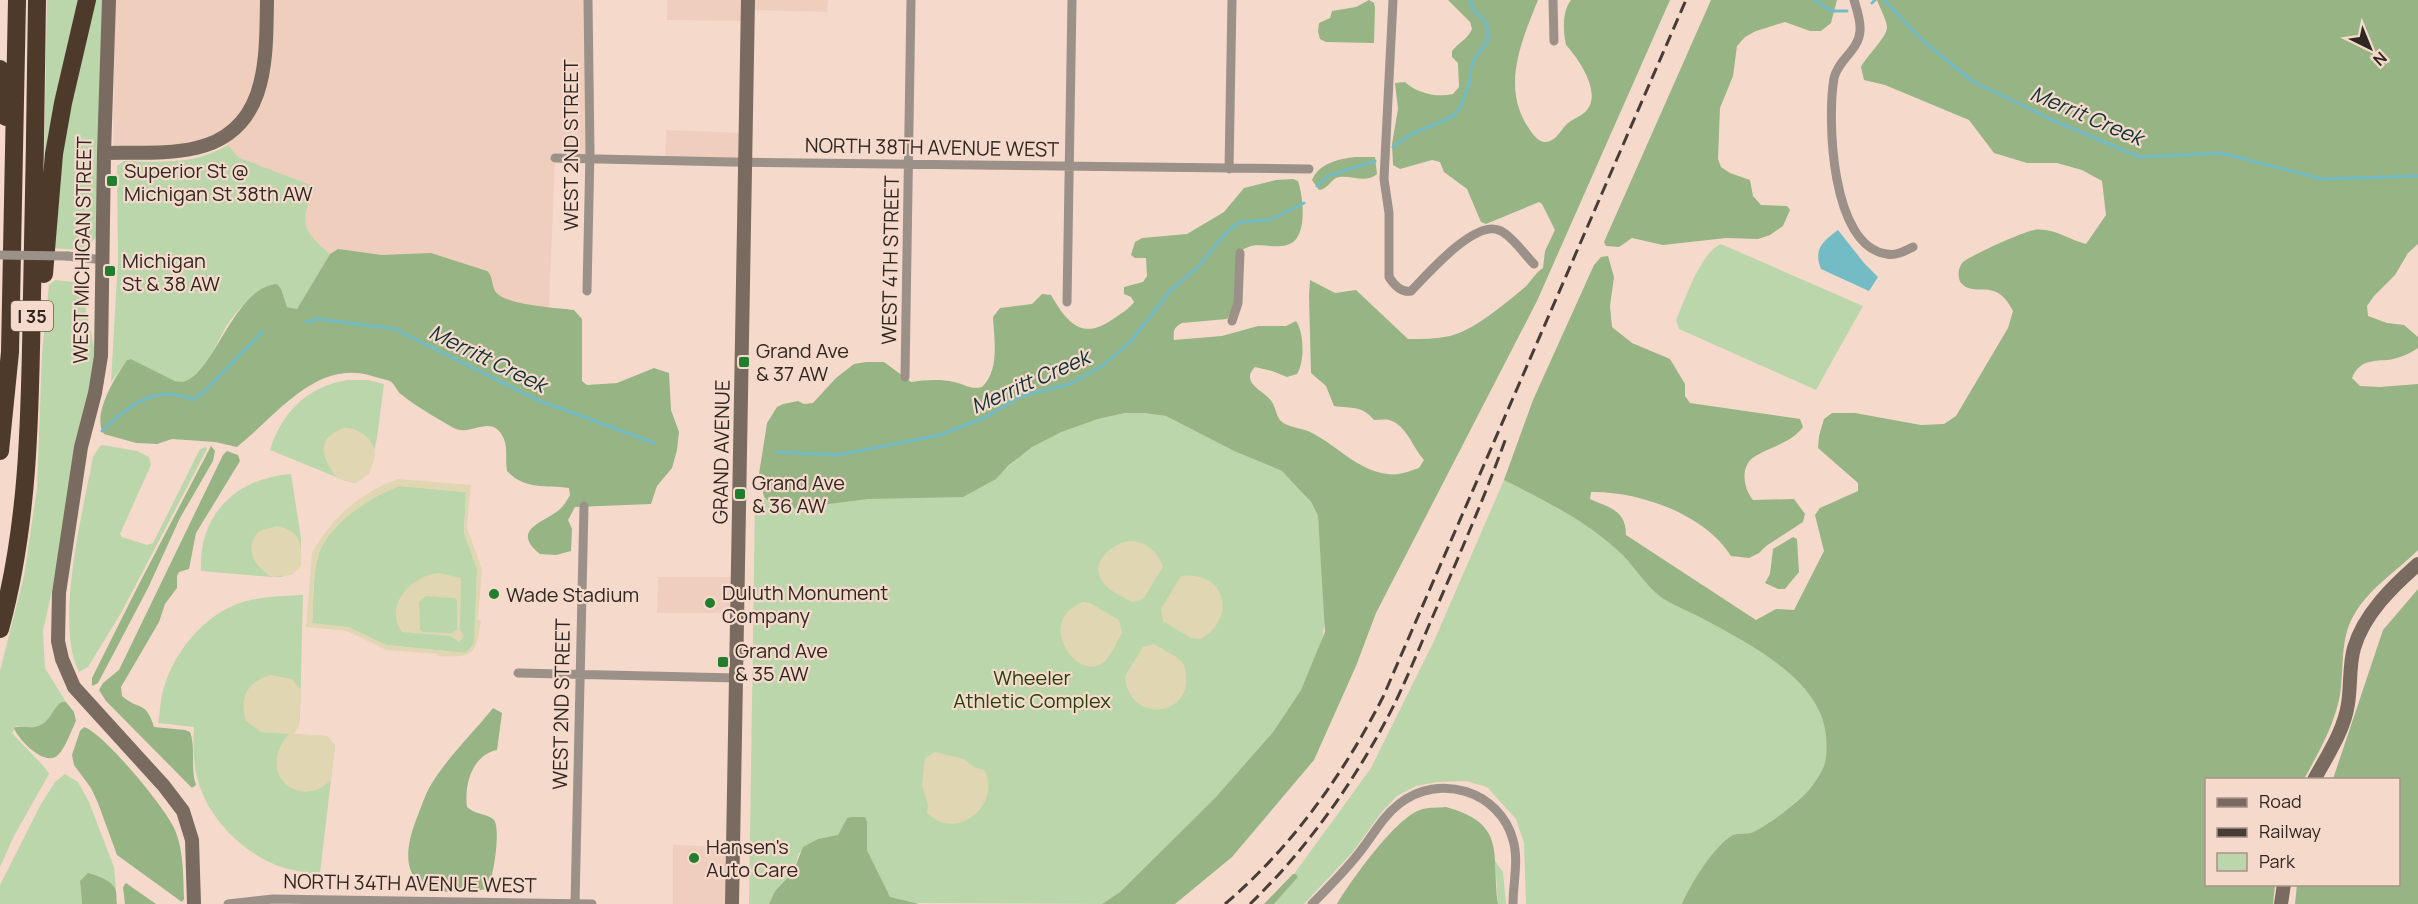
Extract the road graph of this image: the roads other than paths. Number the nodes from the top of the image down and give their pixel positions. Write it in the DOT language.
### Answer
graph roads {
  1 [pos="17,0"];
  2 [pos="37,0"];
  3 [pos="87,0"];
  4 [pos="109,0"];
  5 [pos="267,0"];
  6 [pos="588,0"];
  7 [pos="748,0"];
  8 [pos="911,0"];
  9 [pos="1072,0"];
  10 [pos="1232,0"];
  11 [pos="1392,0"];
  12 [pos="1553,0"];
  13 [pos="1854,0"];
  14 [pos="1554,41"];
  15 [pos="0,69"];
  16 [pos="104,153"];
  17 [pos="555,158"];
  18 [pos="590,159"];
  19 [pos="746,163"];
  20 [pos="910,164"];
  21 [pos="1070,166"];
  22 [pos="1229,169"];
  23 [pos="1309,169"];
  24 [pos="14,177"];
  25 [pos="1913,247"];
  26 [pos="1240,253"];
  27 [pos="0,255"];
  28 [pos="104,260"];
  29 [pos="1534,264"];
  30 [pos="587,291"];
  31 [pos="1067,302"];
  32 [pos="1232,321"];
  33 [pos="31,356"];
  34 [pos="905,377"];
  35 [pos="0,451"];
  36 [pos="584,506"];
  37 [pos="2418,564"];
  38 [pos="0,629"];
  39 [pos="518,674"];
  40 [pos="580,674"];
  41 [pos="737,678"];
  42 [pos="2315,778"];
  43 [pos="2284,886"];
  44 [pos="194,904"];
  45 [pos="228,904"];
  46 [pos="575,904"];
  47 [pos="592,904"];
  48 [pos="732,904"];
  49 [pos="1312,904"];
  50 [pos="1513,904"];
  51 [pos="2282,904"];
  1 -- 24 [label="highway, I 35"];
  2 -- 33 [label="highway, I 35"];
  3 -- 33 [label="highway"];
  4 -- 16 [label="street, WEST MICHIGAN STREET"];
  5 -- 16 [label="street"];
  6 -- 18 [label="street, WEST 2ND STREET"];
  7 -- 19 [label="street, GRAND AVENUE"];
  8 -- 20 [label="street, WEST 4TH STREET"];
  9 -- 21 [label="street"];
  10 -- 22 [label="street"];
  11 -- 29 [label="street"];
  12 -- 14 [label="street"];
  13 -- 25 [label="street"];
  15 -- 24 [label="highway"];
  16 -- 28 [label="street, WEST MICHIGAN STREET"];
  17 -- 18 [label="street, NORTH 38TH AVENUE WEST"];
  18 -- 19 [label="street, NORTH 38TH AVENUE WEST"];
  18 -- 30 [label="street, WEST 2ND STREET"];
  19 -- 20 [label="street, NORTH 38TH AVENUE WEST"];
  19 -- 41 [label="street, GRAND AVENUE"];
  20 -- 21 [label="street, NORTH 38TH AVENUE WEST"];
  20 -- 34 [label="street, WEST 4TH STREET"];
  21 -- 22 [label="street, NORTH 38TH AVENUE WEST"];
  21 -- 31 [label="street"];
  22 -- 23 [label="street, NORTH 38TH AVENUE WEST"];
  24 -- 35 [label="highway, I 35"];
  26 -- 32 [label="street"];
  27 -- 28 [label="street, bridge"];
  28 -- 44 [label="street, WEST MICHIGAN STREET"];
  33 -- 38 [label="highway, I 35"];
  36 -- 40 [label="street, WEST 2ND STREET"];
  37 -- 42 [label="street"];
  39 -- 40 [label="street"];
  40 -- 41 [label="street"];
  40 -- 46 [label="street, WEST 2ND STREET"];
  41 -- 48 [label="street, GRAND AVENUE"];
  43 -- 51 [label="street"];
  45 -- 46 [label="street, NORTH 34TH AVENUE WEST"];
  46 -- 47 [label="street, NORTH 34TH AVENUE WEST"];
  49 -- 50 [label="street"];
}
